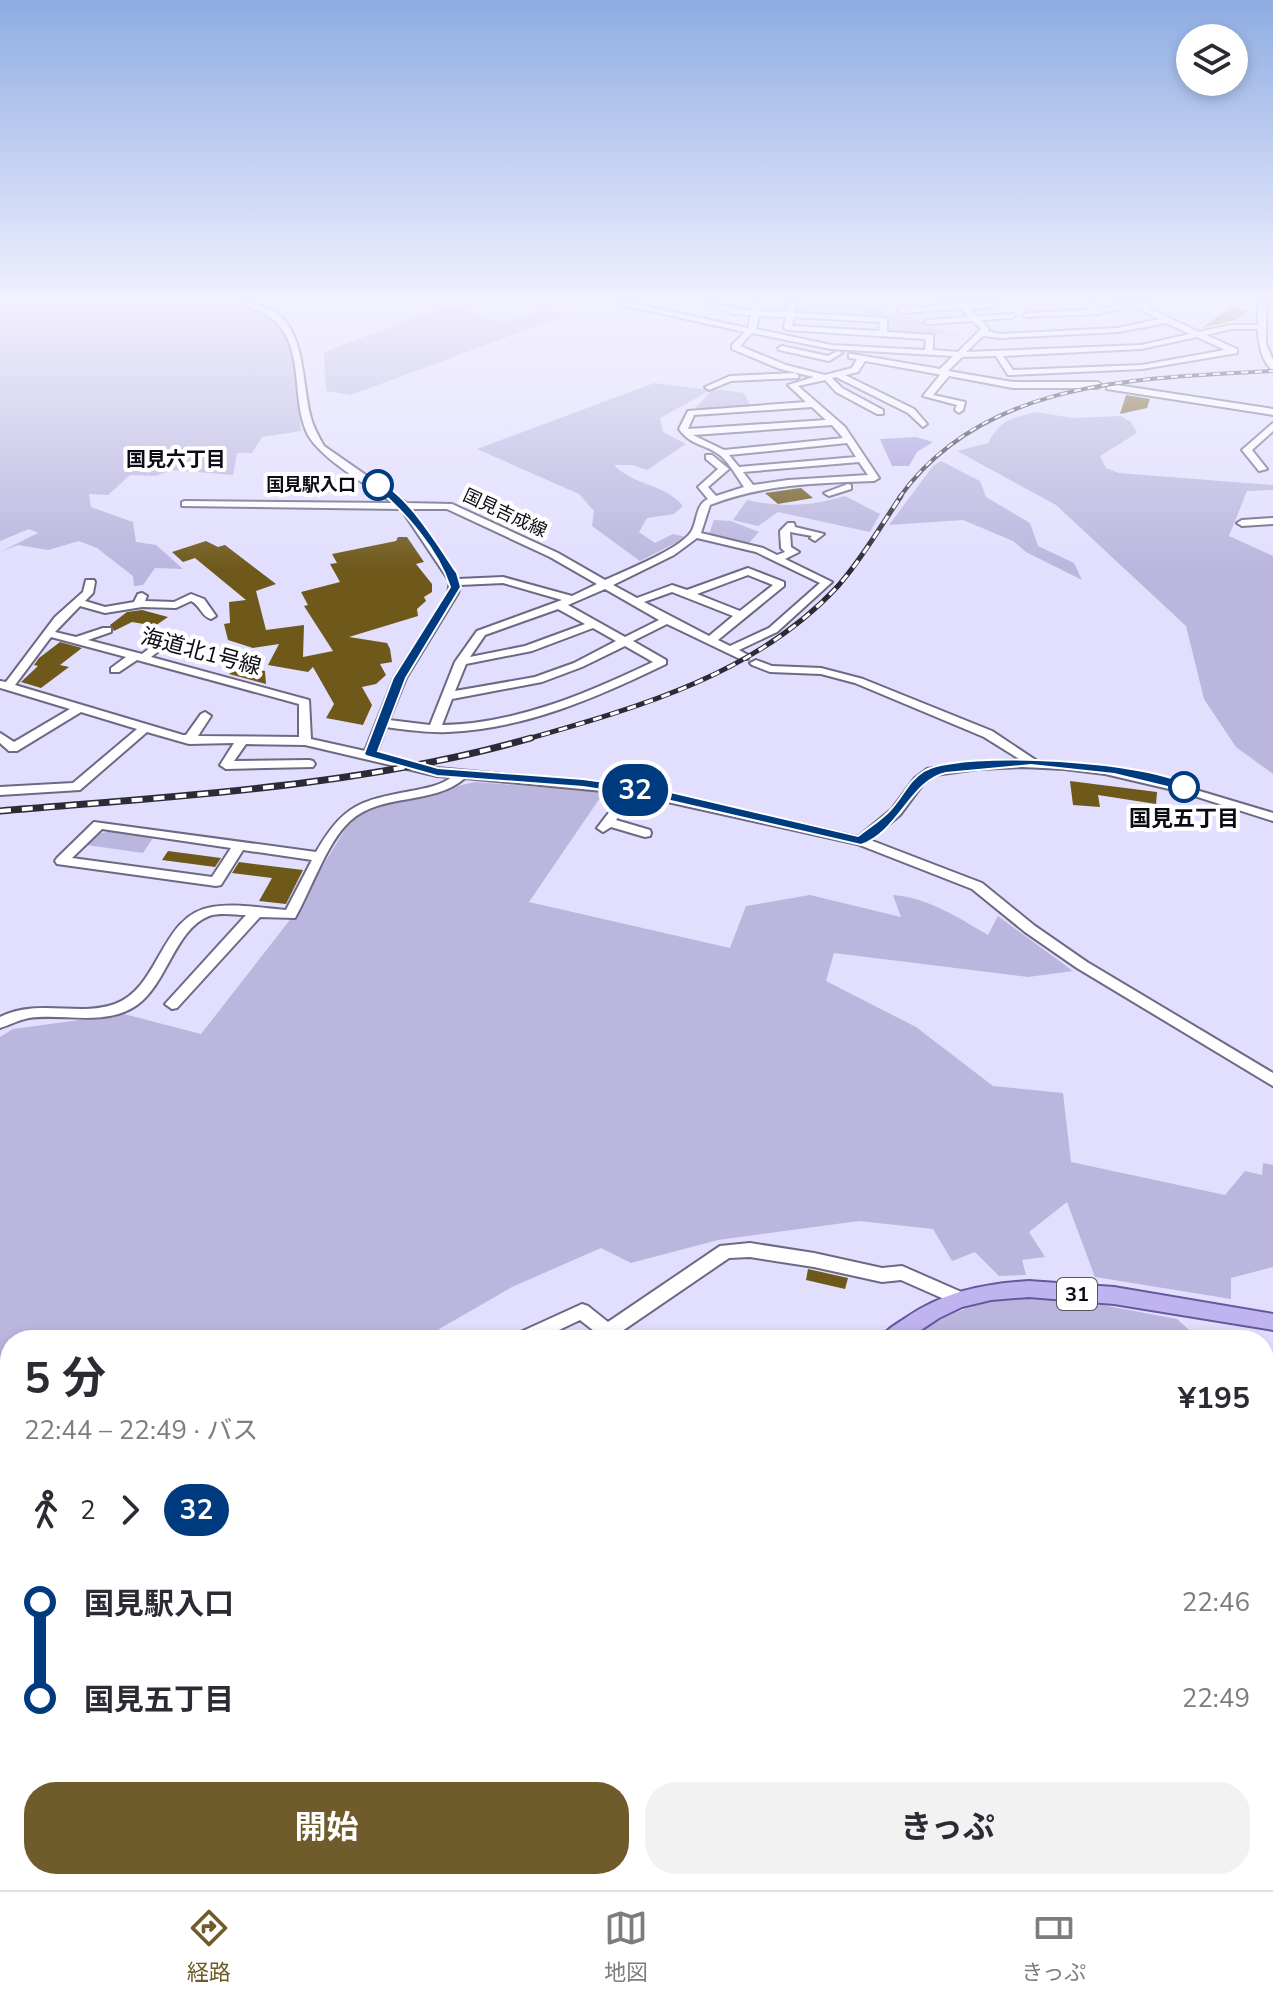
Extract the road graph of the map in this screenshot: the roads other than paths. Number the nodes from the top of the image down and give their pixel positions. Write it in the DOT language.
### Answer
graph roads {
  1 [pos="302,392"];
  2 [pos="800,392"];
  3 [pos="843,392"];
  4 [pos="870,392"];
  5 [pos="930,392"];
  6 [pos="1144,392"];
  7 [pos="814,404"];
  8 [pos="959,410"];
  9 [pos="880,412"];
  10 [pos="1273,412"];
  11 [pos="833,422"];
  12 [pos="923,424"];
  13 [pos="1273,426"];
  14 [pos="686,433"];
  15 [pos="850,440"];
  16 [pos="723,453"];
  17 [pos="709,457"];
  18 [pos="861,459"];
  19 [pos="1262,469"];
  20 [pos="738,470"];
  21 [pos="849,486"];
  22 [pos="751,489"];
  23 [pos="829,493"];
  24 [pos="714,500"];
  25 [pos="185,504"];
  26 [pos="403,505"];
  27 [pos="1273,521"];
  28 [pos="1242,523"];
  29 [pos="819,534"];
  30 [pos="695,535"];
  31 [pos="794,552"];
  32 [pos="780,557"];
  33 [pos="806,558"];
  34 [pos="90,582"];
  35 [pos="455,582"];
  36 [pos="604,584"];
  37 [pos="687,594"];
  38 [pos="573,600"];
  39 [pos="78,602"];
  40 [pos="636,602"];
  41 [pos="559,605"];
  42 [pos="741,615"];
  43 [pos="211,616"];
  44 [pos="667,620"];
  45 [pos="591,625"];
  46 [pos="107,630"];
  47 [pos="48,633"];
  48 [pos="79,640"];
  49 [pos="711,640"];
  50 [pos="624,642"];
  51 [pos="160,645"];
  52 [pos="731,650"];
  53 [pos="140,656"];
  54 [pos="461,662"];
  55 [pos="115,670"];
  56 [pos="4,686"];
  57 [pos="449,696"];
  58 [pos="78,709"];
  59 [pos="205,716"];
  60 [pos="381,723"];
  61 [pos="435,728"];
  62 [pos="144,729"];
  63 [pos="0,737"];
  64 [pos="189,740"];
  65 [pos="242,740"];
  66 [pos="305,741"];
  67 [pos="370,754"];
  68 [pos="1031,761"];
  69 [pos="309,764"];
  70 [pos="463,774"];
  71 [pos="633,790"];
  72 [pos="0,791"];
  73 [pos="1273,817"];
  74 [pos="645,833"];
  75 [pos="861,841"];
  76 [pos="239,846"];
  77 [pos="320,857"];
  78 [pos="255,914"];
  79 [pos="172,1004"];
  80 [pos="0,1023"];
  81 [pos="1273,1080"];
  82 [pos="960,1299"];
  83 [pos="1273,1322"];
  84 [pos="541,1330"];
  85 [pos="596,1330"];
  86 [pos="608,1330"];
  87 [pos="905,1330"];
  1 -- 26 [label="street"];
  2 -- 7 [label="street"];
  3 -- 9 [label="street"];
  4 -- 12 [label="street"];
  5 -- 8 [label="street"];
  6 -- 10 [label="street"];
  7 -- 11 [label="street"];
  7 -- 14 [label="street"];
  11 -- 14 [label="street"];
  11 -- 15 [label="street"];
  13 -- 19 [label="street"];
  14 -- 16 [label="street"];
  15 -- 16 [label="street"];
  15 -- 18 [label="street"];
  16 -- 20 [label="street"];
  17 -- 24 [label="street"];
  18 -- 20 [label="street"];
  18 -- 21 [label="street"];
  20 -- 22 [label="street"];
  21 -- 22 [label="street"];
  21 -- 23 [label="street"];
  22 -- 24 [label="street"];
  24 -- 30 [label="street"];
  25 -- 26 [label="street, 国見吉成線"];
  26 -- 35 [label="street"];
  26 -- 36 [label="street, 国見吉成線"];
  27 -- 28 [label="street"];
  29 -- 31 [label="street"];
  30 -- 32 [label="street"];
  30 -- 36 [label="street"];
  31 -- 32 [label="street"];
  31 -- 33 [label="street"];
  32 -- 52 [label="street"];
  34 -- 39 [label="street"];
  35 -- 38 [label="street"];
  35 -- 60 [label="street"];
  36 -- 38 [label="street"];
  36 -- 40 [label="street, 国見吉成線"];
  37 -- 40 [label="street"];
  37 -- 42 [label="street"];
  37 -- 42 [label="street"];
  38 -- 41 [label="street"];
  39 -- 43 [label="street"];
  39 -- 47 [label="street"];
  40 -- 44 [label="street, 国見吉成線"];
  41 -- 45 [label="street"];
  41 -- 54 [label="street"];
  42 -- 49 [label="street"];
  44 -- 49 [label="street, 国見吉成線"];
  44 -- 50 [label="street"];
  45 -- 50 [label="street"];
  45 -- 54 [label="street"];
  46 -- 48 [label="street"];
  47 -- 48 [label="street, 海道北1号線"];
  47 -- 56 [label="street"];
  48 -- 53 [label="street, 海道北1号線"];
  49 -- 52 [label="street, 国見吉成線"];
  50 -- 57 [label="street"];
  50 -- 61 [label="street"];
  51 -- 53 [label="street"];
  52 -- 68 [label="street, 国見吉成線"];
  53 -- 55 [label="street"];
  53 -- 66 [label="street, 海道北1号線"];
  54 -- 57 [label="street"];
  56 -- 58 [label="street"];
  57 -- 61 [label="street"];
  58 -- 62 [label="street"];
  58 -- 63 [label="street"];
  59 -- 64 [label="street"];
  60 -- 61 [label="street"];
  60 -- 67 [label="street"];
  62 -- 64 [label="street"];
  62 -- 72 [label="street"];
  64 -- 65 [label="street"];
  65 -- 66 [label="street"];
  65 -- 69 [label="street"];
  66 -- 67 [label="street"];
  67 -- 70 [label="street"];
  68 -- 73 [label="street"];
  68 -- 75 [label="street"];
  70 -- 71 [label="street"];
  70 -- 77 [label="street"];
  71 -- 74 [label="street"];
  71 -- 75 [label="street"];
  75 -- 81 [label="street"];
  76 -- 76 [label="street"];
  76 -- 77 [label="street"];
  77 -- 78 [label="street"];
  78 -- 79 [label="street"];
  78 -- 80 [label="street"];
  82 -- 83 [label="main road, 31"];
  82 -- 86 [label="street"];
  82 -- 87 [label="main road, 31"];
  84 -- 85 [label="street"];
}
